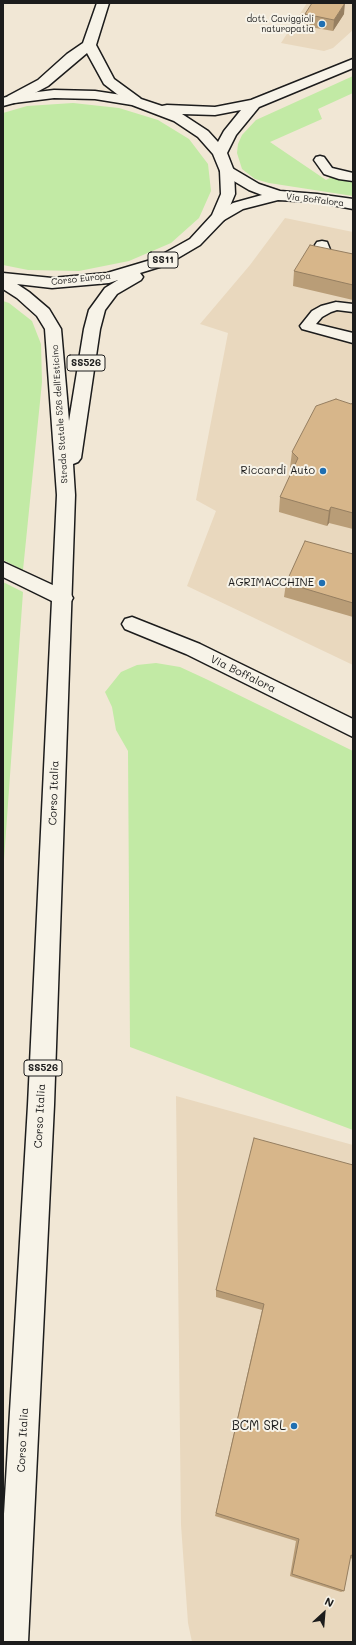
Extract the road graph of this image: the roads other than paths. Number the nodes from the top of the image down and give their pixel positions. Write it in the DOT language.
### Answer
graph roads {
  1 [pos="103,3"];
  2 [pos="89,45"];
  3 [pos="353,63"];
  4 [pos="8,100"];
  5 [pos="134,101"];
  6 [pos="254,104"];
  7 [pos="149,106"];
  8 [pos="220,153"];
  9 [pos="320,160"];
  10 [pos="227,171"];
  11 [pos="353,177"];
  12 [pos="278,195"];
  13 [pos="353,204"];
  14 [pos="219,217"];
  15 [pos="322,245"];
  16 [pos="160,262"];
  17 [pos="353,263"];
  18 [pos="3,278"];
  19 [pos="3,282"];
  20 [pos="353,308"];
  21 [pos="353,338"];
  22 [pos="66,494"];
  23 [pos="3,569"];
  24 [pos="63,598"];
  25 [pos="132,624"];
  26 [pos="353,729"];
  27 [pos="12,1642"];
  1 -- 2 [label="main road"];
  2 -- 4 [label="main road"];
  2 -- 5 [label="main road"];
  3 -- 6 [label="main road, Corso Europa"];
  4 -- 5 [label="main road, Corso Europa / SS11"];
  5 -- 7 [label="main road, Corso Europa / SS11"];
  6 -- 7 [label="main road, Corso Europa"];
  6 -- 8 [label="main road, Corso Europa"];
  7 -- 8 [label="main road, Corso Europa / SS11"];
  8 -- 10 [label="main road, Corso Europa / SS11"];
  9 -- 11 [label="lane"];
  10 -- 12 [label="main road, Via Boffalora"];
  10 -- 14 [label="main road, Corso Europa / SS11"];
  12 -- 13 [label="main road, Via Boffalora"];
  12 -- 14 [label="main road, Via Boffalora"];
  14 -- 16 [label="main road, Corso Europa / SS11"];
  15 -- 17 [label="lane"];
  16 -- 18 [label="main road, Corso Europa / SS11"];
  16 -- 22 [label="main road, Strada Statale 526 dell'Esticino / SS526"];
  19 -- 22 [label="main road, Strada Statale 526 dell'Esticino / SS526"];
  20 -- 21 [label="lane"];
  22 -- 24 [label="main road, Corso Italia / SS526"];
  23 -- 24 [label="main road"];
  24 -- 27 [label="main road, Corso Italia / SS526"];
  25 -- 26 [label="main road, Via Boffalora"];
}
